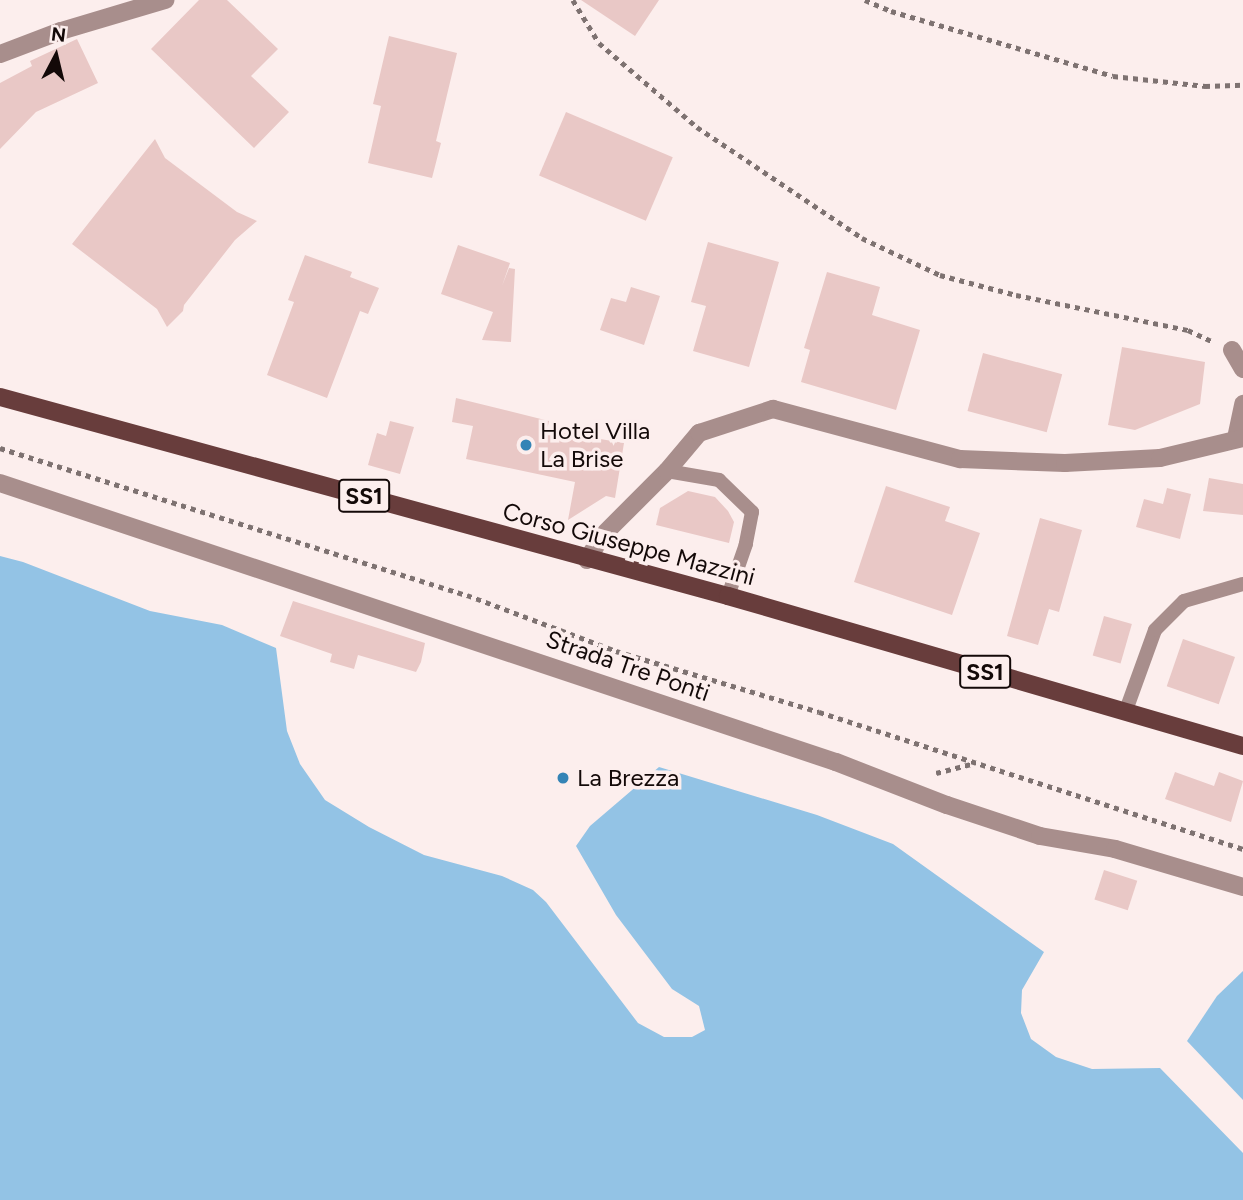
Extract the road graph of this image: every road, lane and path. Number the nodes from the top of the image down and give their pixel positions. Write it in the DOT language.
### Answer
graph roads {
  1 [pos="165,0"];
  2 [pos="573,0"];
  3 [pos="865,0"];
  4 [pos="0,54"];
  5 [pos="1243,85"];
  6 [pos="1232,350"];
  7 [pos="1243,369"];
  8 [pos="0,397"];
  9 [pos="1243,404"];
  10 [pos="1240,438"];
  11 [pos="0,448"];
  12 [pos="667,471"];
  13 [pos="0,483"];
  14 [pos="587,560"];
  15 [pos="1243,584"];
  16 [pos="728,596"];
  17 [pos="1125,713"];
  18 [pos="1243,746"];
  19 [pos="1243,849"];
  20 [pos="1243,887"];
  1 -- 4 [label="street"];
  2 -- 6 [label="path"];
  3 -- 5 [label="path"];
  6 -- 7 [label="street"];
  8 -- 14 [label="main road, Corso Giuseppe Mazzini / SS1"];
  9 -- 10 [label="street"];
  10 -- 12 [label="street"];
  11 -- 19 [label="path"];
  12 -- 14 [label="street"];
  12 -- 16 [label="lane"];
  13 -- 20 [label="street, Strada Tre Ponti"];
  14 -- 16 [label="main road, Corso Giuseppe Mazzini / SS1"];
  15 -- 17 [label="lane"];
  16 -- 17 [label="main road, Corso Giuseppe Mazzini / SS1"];
  17 -- 18 [label="main road, Corso Giuseppe Mazzini / SS1"];
}
